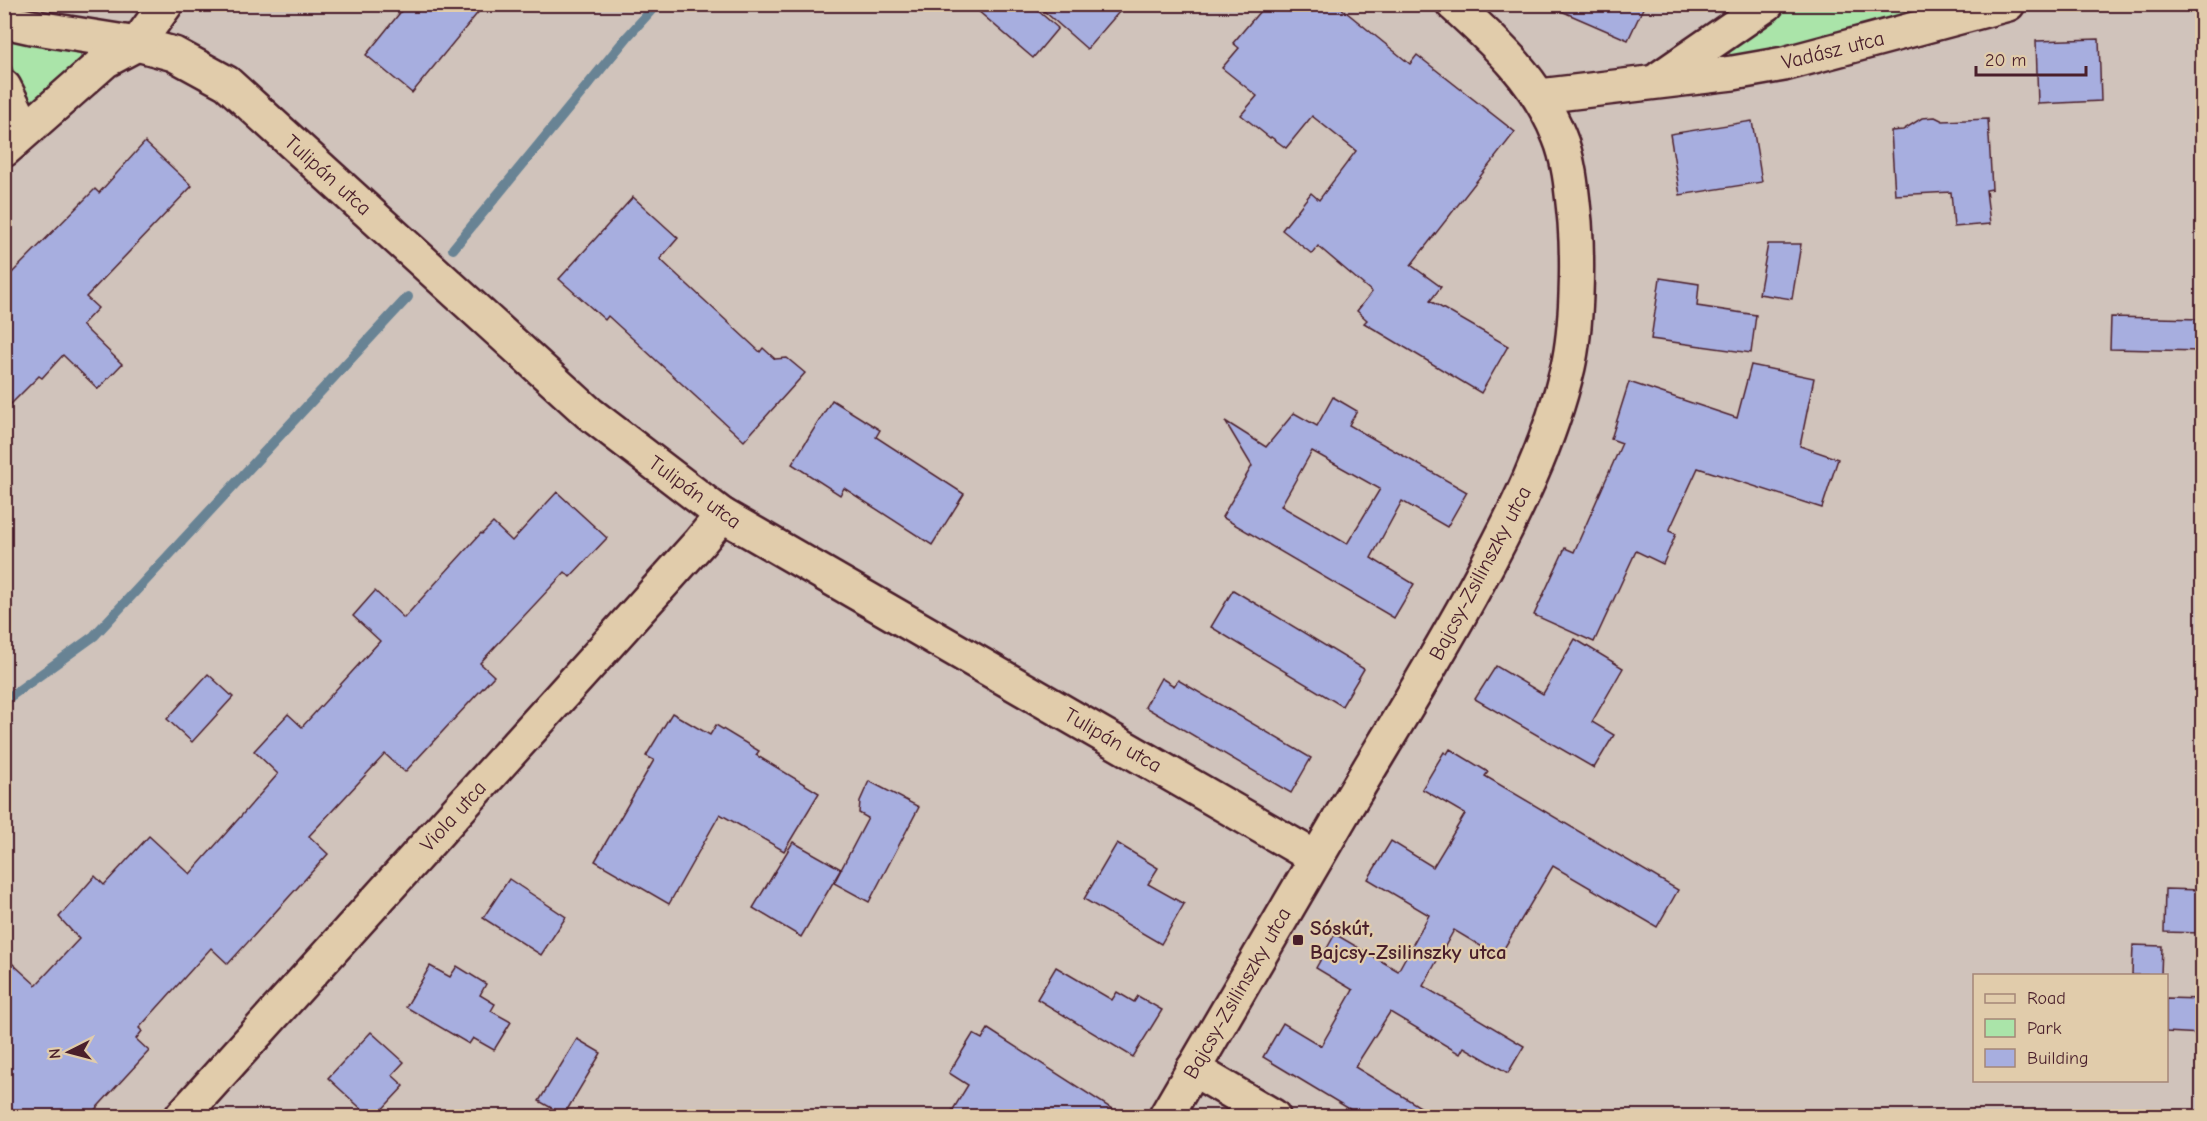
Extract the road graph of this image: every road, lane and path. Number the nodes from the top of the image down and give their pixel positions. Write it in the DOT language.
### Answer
graph roads {
  1 [pos="166,4"];
  2 [pos="1453,4"];
  3 [pos="1767,4"];
  4 [pos="2008,4"];
  5 [pos="4,21"];
  6 [pos="137,44"];
  7 [pos="1655,81"];
  8 [pos="4,87"];
  9 [pos="1540,96"];
  10 [pos="15,140"];
  11 [pos="722,515"];
  12 [pos="1316,858"];
  13 [pos="1193,1069"];
  14 [pos="182,1116"];
  15 [pos="1166,1116"];
  16 [pos="1273,1116"];
  1 -- 6 [label="street"];
  2 -- 9 [label="street, Bajcsy-Zsilinszky utca"];
  3 -- 7 [label="street, Vadász utca"];
  4 -- 7 [label="street, Vadász utca"];
  5 -- 6 [label="street, Tulipán utca"];
  6 -- 10 [label="street"];
  6 -- 11 [label="street, Tulipán utca"];
  7 -- 9 [label="street, Vadász utca"];
  8 -- 10 [label="street"];
  9 -- 12 [label="street, Bajcsy-Zsilinszky utca"];
  11 -- 12 [label="street, Tulipán utca"];
  11 -- 14 [label="street, Viola utca"];
  12 -- 13 [label="street, Bajcsy-Zsilinszky utca"];
  13 -- 15 [label="street, Bajcsy-Zsilinszky utca"];
  13 -- 16 [label="street"];
}
